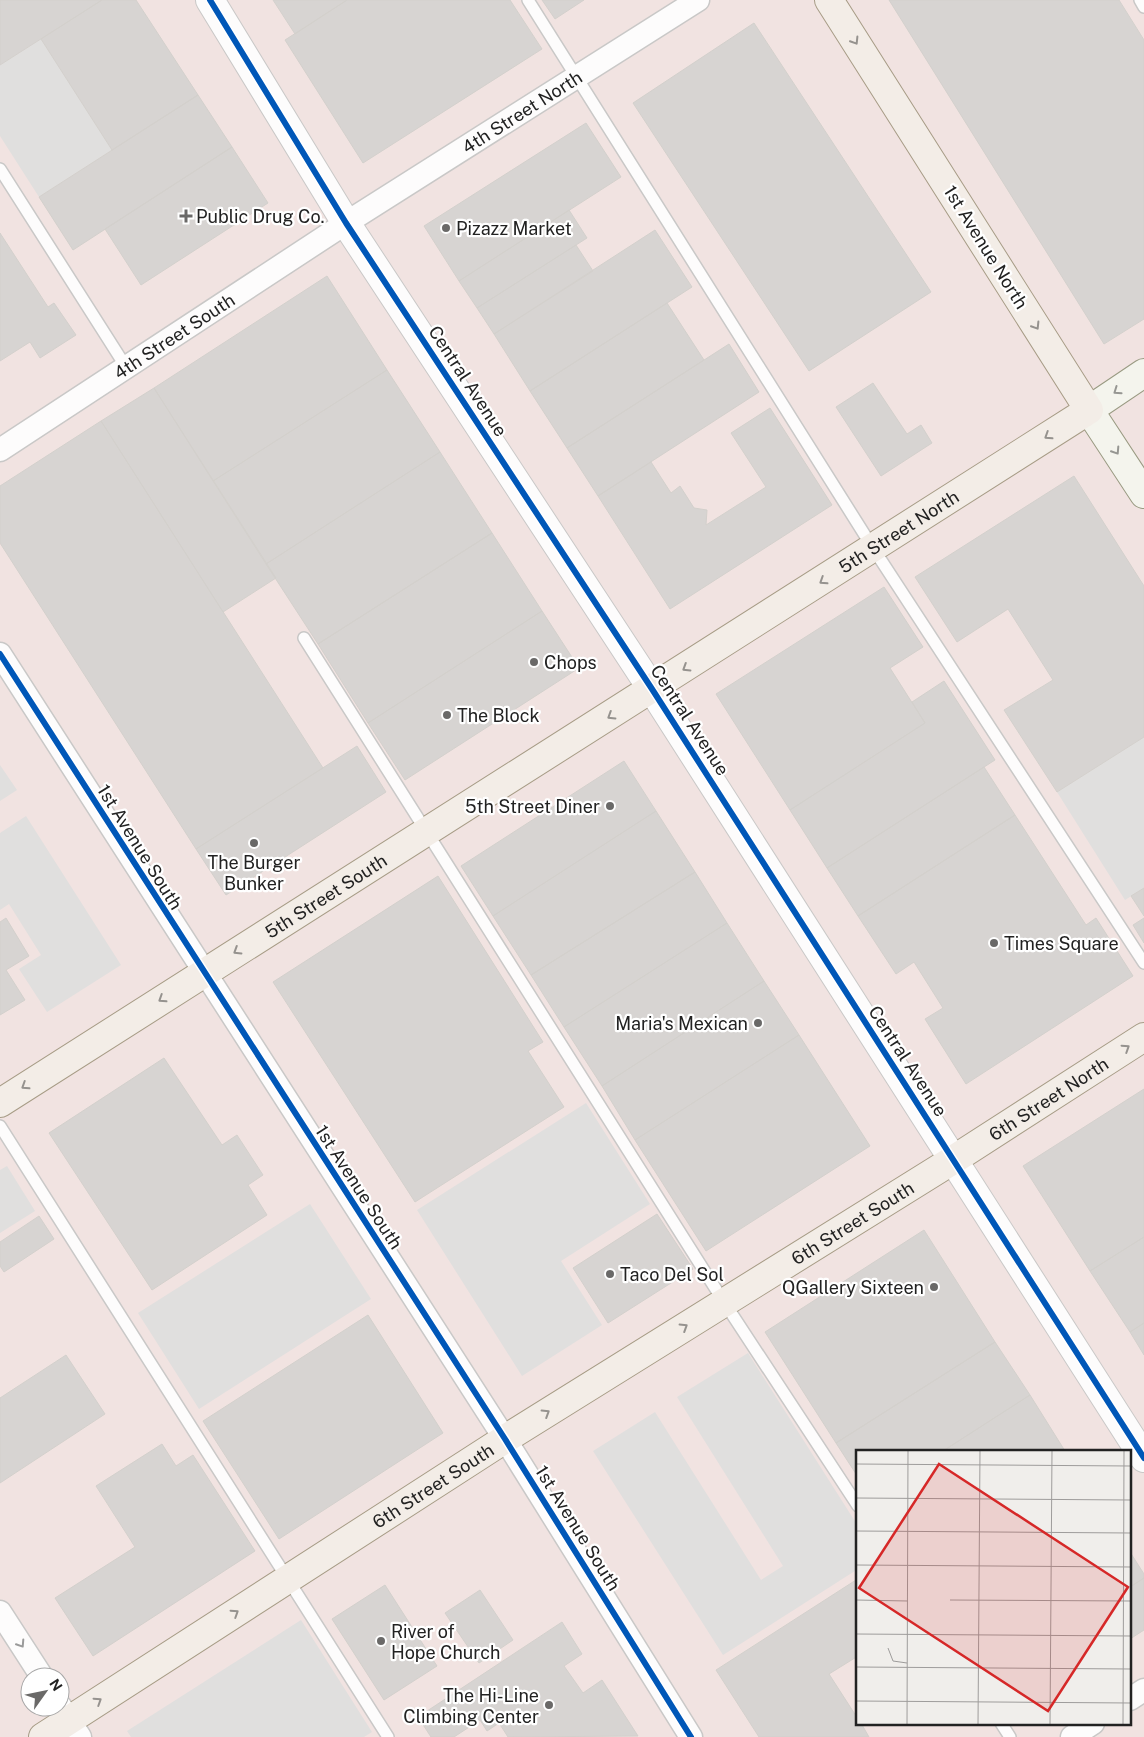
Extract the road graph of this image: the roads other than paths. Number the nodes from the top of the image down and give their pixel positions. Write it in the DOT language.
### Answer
graph roads {
  1 [pos="210,0"];
  2 [pos="528,0"];
  3 [pos="698,0"];
  4 [pos="829,0"];
  5 [pos="1140,0"];
  6 [pos="1144,7"];
  7 [pos="577,76"];
  8 [pos="0,169"];
  9 [pos="346,223"];
  10 [pos="126,367"];
  11 [pos="1144,373"];
  12 [pos="1089,410"];
  13 [pos="0,450"];
  14 [pos="1144,494"];
  15 [pos="873,548"];
  16 [pos="304,638"];
  17 [pos="0,654"];
  18 [pos="652,689"];
  19 [pos="427,831"];
  20 [pos="1144,964"];
  21 [pos="203,972"];
  22 [pos="1144,1037"];
  23 [pos="0,1103"];
  24 [pos="0,1126"];
  25 [pos="953,1160"];
  26 [pos="724,1302"];
  27 [pos="505,1439"];
  28 [pos="1144,1458"];
  29 [pos="856,1503"];
  30 [pos="288,1579"];
  31 [pos="0,1612"];
  32 [pos="36,1667"];
  33 [pos="1144,1690"];
  34 [pos="1132,1698"];
  35 [pos="70,1721"];
  36 [pos="1002,1724"];
  37 [pos="1092,1724"];
  38 [pos="42,1737"];
  39 [pos="388,1737"];
  40 [pos="692,1737"];
  41 [pos="1010,1737"];
  42 [pos="1072,1737"];
  1 -- 9 [label="street, Central Avenue"];
  2 -- 7 [label="lane"];
  3 -- 7 [label="street, 4th Street North"];
  4 -- 12 [label="main road, 1st Avenue North, one-way"];
  5 -- 6 [label="lane"];
  7 -- 9 [label="street, 4th Street North"];
  7 -- 15 [label="lane"];
  8 -- 10 [label="lane"];
  9 -- 10 [label="street, 4th Street South"];
  9 -- 18 [label="street, Central Avenue"];
  10 -- 13 [label="street, 4th Street South"];
  11 -- 12 [label="main road, 5th Street North, one-way"];
  12 -- 14 [label="main road, 1st Avenue North, one-way"];
  12 -- 15 [label="main road, 5th Street North, one-way"];
  15 -- 18 [label="main road, 5th Street North, one-way"];
  15 -- 20 [label="lane"];
  16 -- 19 [label="lane"];
  17 -- 21 [label="street, 1st Avenue South"];
  18 -- 19 [label="main road, 5th Street South, one-way"];
  18 -- 25 [label="street, Central Avenue"];
  19 -- 21 [label="main road, 5th Street South, one-way"];
  19 -- 26 [label="lane"];
  21 -- 23 [label="main road, 5th Street South, one-way"];
  21 -- 27 [label="street, 1st Avenue South"];
  25 -- 22 [label="main road, 6th Street North, one-way"];
  24 -- 30 [label="lane"];
  25 -- 26 [label="main road, 6th Street South"];
  25 -- 28 [label="street, Central Avenue"];
  27 -- 26 [label="main road, 6th Street South, one-way"];
  26 -- 29 [label="lane"];
  27 -- 30 [label="main road, 6th Street South"];
  27 -- 40 [label="street, 1st Avenue South"];
  35 -- 30 [label="main road, 6th Street South, one-way"];
  30 -- 39 [label="lane"];
  31 -- 32 [label="street, one-way"];
  33 -- 34 [label="street"];
  35 -- 38 [label="main road, 6th Street South"];
  36 -- 41 [label="lane"];
  37 -- 42 [label="street"];
}
